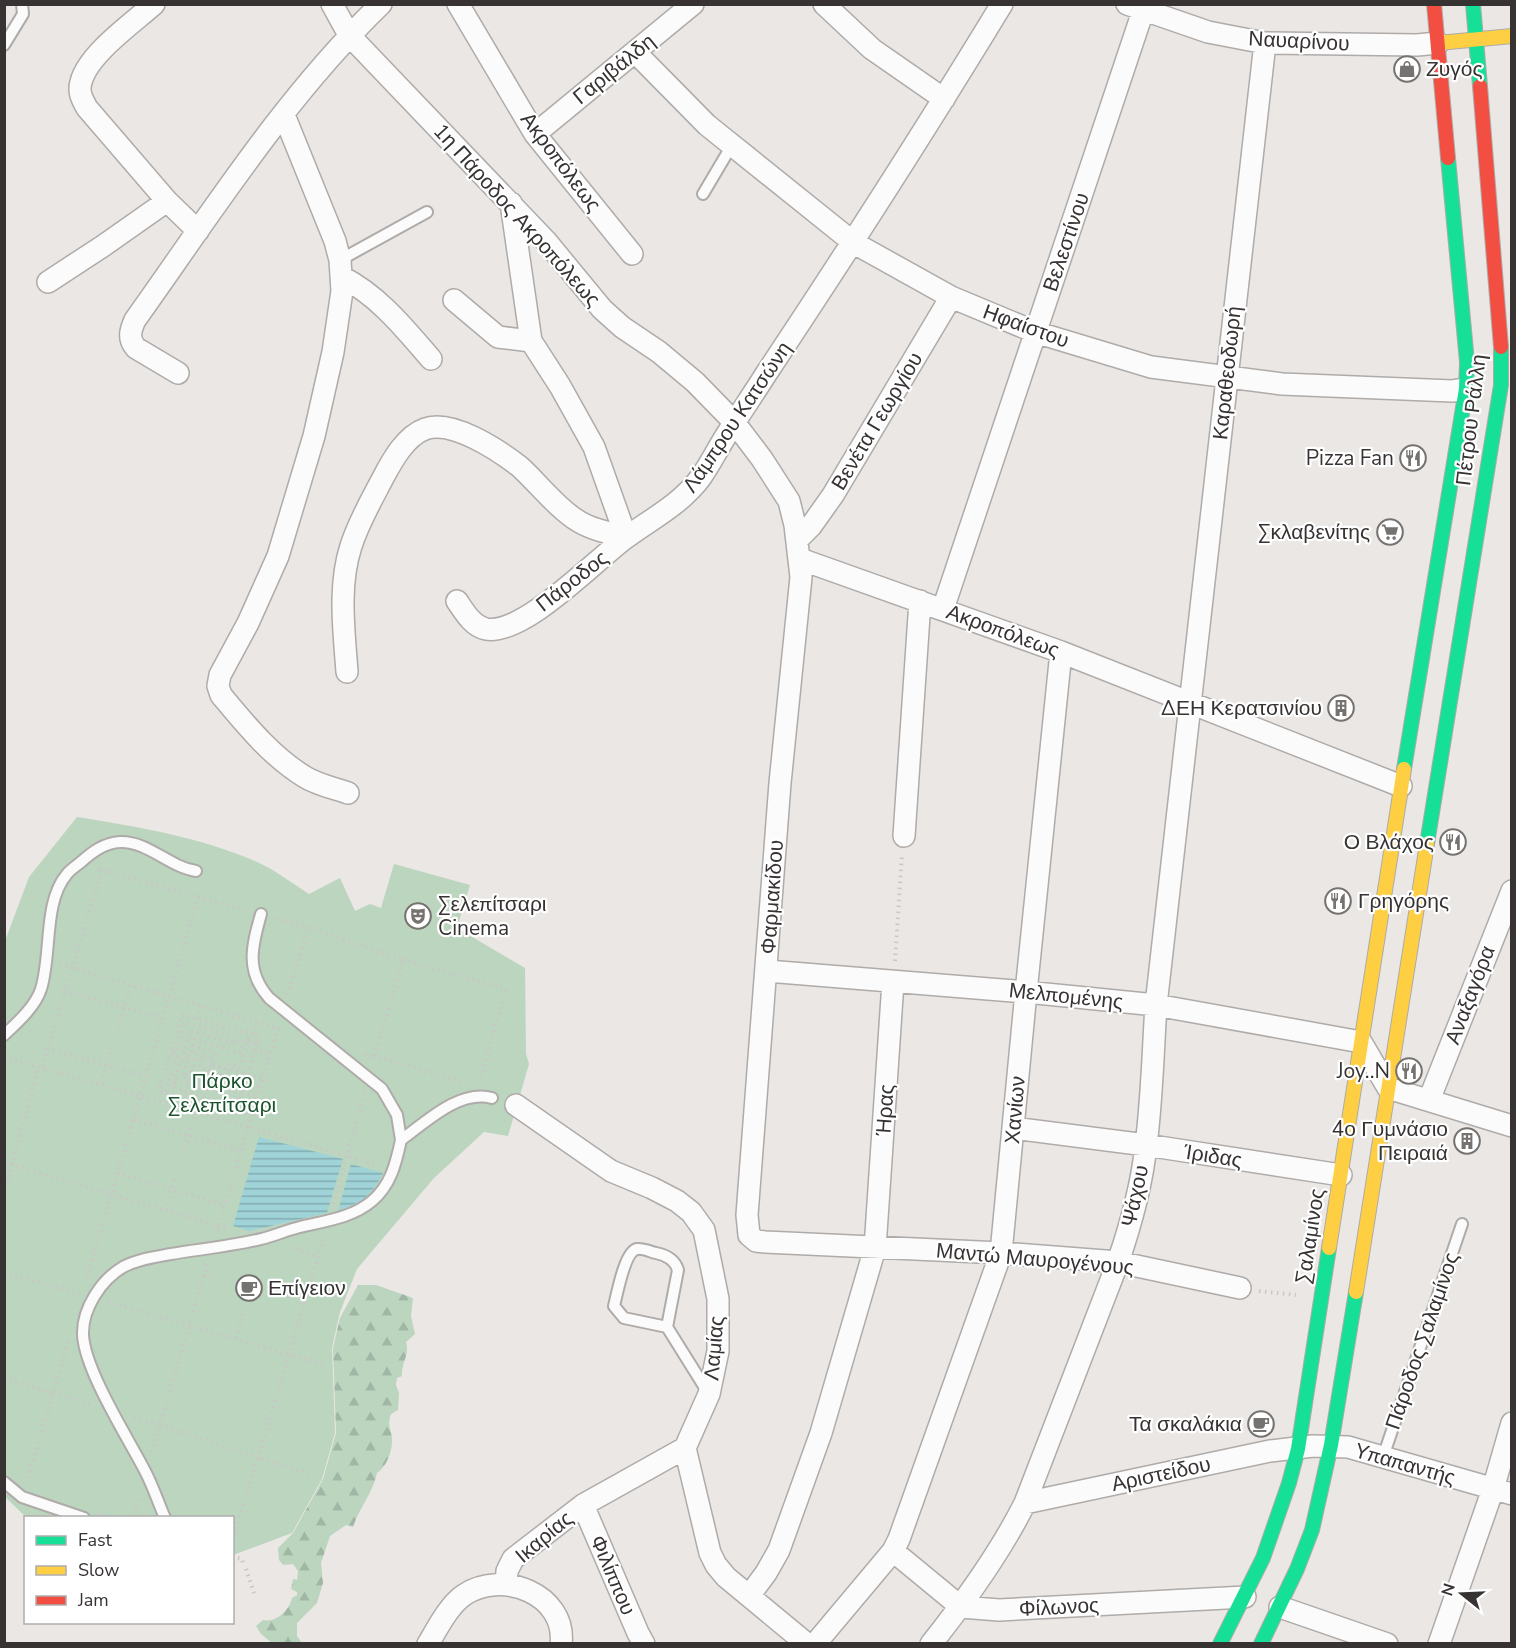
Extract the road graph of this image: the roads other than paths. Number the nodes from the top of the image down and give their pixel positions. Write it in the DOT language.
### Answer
graph roads {
  1 [pos="22,4"];
  2 [pos="154,4"];
  3 [pos="332,4"];
  4 [pos="381,4"];
  5 [pos="458,4"];
  6 [pos="693,4"];
  7 [pos="824,4"];
  8 [pos="1002,4"];
  9 [pos="1434,4"];
  10 [pos="1473,4"];
  11 [pos="1135,8"];
  12 [pos="350,35"];
  13 [pos="1512,36"];
  14 [pos="1477,41"];
  15 [pos="1265,43"];
  16 [pos="1438,44"];
  17 [pos="4,45"];
  18 [pos="635,52"];
  19 [pos="944,99"];
  20 [pos="284,115"];
  21 [pos="535,134"];
  22 [pos="732,146"];
  23 [pos="703,194"];
  24 [pos="166,201"];
  25 [pos="510,203"];
  26 [pos="1512,210"];
  27 [pos="427,212"];
  28 [pos="1490,213"];
  29 [pos="198,231"];
  30 [pos="854,243"];
  31 [pos="632,254"];
  32 [pos="341,269"];
  33 [pos="48,282"];
  34 [pos="951,297"];
  35 [pos="454,300"];
  36 [pos="1035,332"];
  37 [pos="531,341"];
  38 [pos="431,359"];
  39 [pos="178,373"];
  40 [pos="1226,378"];
  41 [pos="1489,387"];
  42 [pos="734,422"];
  43 [pos="626,537"];
  44 [pos="799,550"];
  45 [pos="457,601"];
  46 [pos="920,601"];
  47 [pos="943,609"];
  48 [pos="1062,652"];
  49 [pos="347,672"];
  50 [pos="1192,703"];
  51 [pos="1401,786"];
  52 [pos="348,793"];
  53 [pos="904,836"];
  54 [pos="196,871"];
  55 [pos="1512,891"];
  56 [pos="261,914"];
  57 [pos="767,971"];
  58 [pos="893,982"];
  59 [pos="1026,992"];
  60 [pos="1156,1005"];
  61 [pos="4,1035"];
  62 [pos="1361,1042"];
  63 [pos="1388,1088"];
  64 [pos="492,1098"];
  65 [pos="1429,1100"];
  66 [pos="516,1105"];
  67 [pos="1512,1126"];
  68 [pos="1013,1128"];
  69 [pos="400,1140"];
  70 [pos="1146,1146"];
  71 [pos="1341,1175"];
  72 [pos="1462,1224"];
  73 [pos="749,1235"];
  74 [pos="875,1248"];
  75 [pos="1001,1253"];
  76 [pos="1118,1262"];
  77 [pos="1240,1288"];
  78 [pos="667,1327"];
  79 [pos="709,1394"];
  80 [pos="1512,1423"];
  81 [pos="1331,1445"];
  82 [pos="685,1448"];
  83 [pos="1298,1449"];
  84 [pos="1383,1457"];
  85 [pos="4,1482"];
  86 [pos="1502,1492"];
  87 [pos="1026,1503"];
  88 [pos="583,1505"];
  89 [pos="78,1516"];
  90 [pos="164,1516"];
  91 [pos="893,1551"];
  92 [pos="506,1584"];
  93 [pos="749,1596"];
  94 [pos="1245,1597"];
  95 [pos="961,1607"];
  96 [pos="1280,1607"];
  97 [pos="428,1644"];
  98 [pos="561,1644"];
  99 [pos="644,1644"];
  100 [pos="807,1644"];
  101 [pos="815,1644"];
  102 [pos="931,1644"];
  103 [pos="1220,1644"];
  104 [pos="1260,1644"];
  105 [pos="1387,1644"];
  106 [pos="1438,1644"];
  1 -- 17 [label="lane"];
  2 -- 24 [label="street"];
  3 -- 12 [label="street, 1η Πάροδος Ακροπόλεως"];
  4 -- 12 [label="street"];
  5 -- 21 [label="street, Ακροπόλεως"];
  6 -- 18 [label="street, Γαριβάλδη"];
  7 -- 19 [label="street"];
  8 -- 19 [label="street, Λάμπρου Κατσώνη"];
  9 -- 16 [label="main road, Πέτρου Ράλλη"];
  10 -- 14 [label="main road, Πέτρου Ράλλη"];
  11 -- 15 [label="street, Ναυαρίνου"];
  11 -- 36 [label="street, Βελεστίνου"];
  12 -- 20 [label="street"];
  12 -- 25 [label="street, 1η Πάροδος Ακροπόλεως"];
  13 -- 14 [label="main road, Ναυαρίνου"];
  14 -- 16 [label="main road, Ναυαρίνου"];
  14 -- 28 [label="main road, Πέτρου Ράλλη"];
  15 -- 16 [label="street, Ναυαρίνου"];
  15 -- 40 [label="street, Καραθεοδωρή"];
  16 -- 41 [label="main road, Πέτρου Ράλλη"];
  18 -- 21 [label="street, Γαριβάλδη"];
  18 -- 22 [label="street, Ηφαίστου"];
  19 -- 30 [label="street, Λάμπρου Κατσώνη"];
  20 -- 29 [label="street"];
  20 -- 32 [label="street"];
  21 -- 31 [label="street, Ακροπόλεως"];
  22 -- 23 [label="lane"];
  22 -- 30 [label="street, Ηφαίστου"];
  24 -- 29 [label="street"];
  24 -- 33 [label="street"];
  25 -- 37 [label="street"];
  25 -- 42 [label="street, 1η Πάροδος Ακροπόλεως"];
  26 -- 28 [label="street"];
  27 -- 32 [label="lane"];
  28 -- 41 [label="main road, Πέτρου Ράλλη"];
  29 -- 39 [label="street"];
  30 -- 34 [label="street, Ηφαίστου"];
  30 -- 42 [label="street, Λάμπρου Κατσώνη"];
  32 -- 38 [label="street"];
  32 -- 52 [label="street"];
  34 -- 36 [label="street, Ηφαίστου"];
  34 -- 44 [label="street, Βενέτα Γεωργίου"];
  35 -- 37 [label="street"];
  36 -- 40 [label="street, Ηφαίστου"];
  36 -- 47 [label="street, Βελεστίνου"];
  37 -- 43 [label="street"];
  40 -- 41 [label="street, Ηφαίστου"];
  40 -- 50 [label="street, Καραθεοδωρή"];
  41 -- 51 [label="main road, Πέτρου Ράλλη"];
  41 -- 63 [label="main road, Πέτρου Ράλλη"];
  42 -- 43 [label="street, Λάμπρου Κατσώνη"];
  42 -- 44 [label="street"];
  43 -- 45 [label="street, Πάροδος"];
  43 -- 49 [label="street"];
  44 -- 46 [label="street, Ακροπόλεως"];
  44 -- 57 [label="street, Φαρμακίδου"];
  46 -- 47 [label="street, Ακροπόλεως"];
  46 -- 53 [label="street"];
  47 -- 48 [label="street, Ακροπόλεως"];
  48 -- 50 [label="street, Ακροπόλεως"];
  48 -- 59 [label="street, Χανίων"];
  50 -- 51 [label="street, Ακροπόλεως"];
  50 -- 60 [label="street, Ψάχου"];
  51 -- 62 [label="main road, Σαλαμίνος"];
  54 -- 61 [label="lane"];
  55 -- 65 [label="street, Αναξαγόρα"];
  56 -- 69 [label="lane"];
  57 -- 58 [label="street, Μελπομένης"];
  57 -- 73 [label="street, Φαρμακίδου"];
  58 -- 59 [label="street, Μελπομένης"];
  58 -- 74 [label="street, Ήρας"];
  59 -- 60 [label="street, Μελπομένης"];
  59 -- 68 [label="street, Χανίων"];
  60 -- 62 [label="street, Μελπομένης"];
  60 -- 70 [label="street, Ψάχου"];
  62 -- 63 [label="street"];
  62 -- 71 [label="main road, Σαλαμίνος"];
  63 -- 65 [label="street"];
  63 -- 81 [label="main road"];
  64 -- 69 [label="lane"];
  65 -- 67 [label="street"];
  66 -- 79 [label="street, Λαμίας"];
  68 -- 70 [label="street, Ίριδας"];
  68 -- 75 [label="street, Χανίων"];
  69 -- 90 [label="lane"];
  70 -- 71 [label="street, Ίριδας"];
  70 -- 76 [label="street, Ψάχου"];
  71 -- 83 [label="main road, Σαλαμίνος"];
  72 -- 84 [label="lane, Πάροδος Σαλαμίνος"];
  73 -- 74 [label="street, Μαντώ Μαυρογένους"];
  74 -- 75 [label="street, Μαντώ Μαυρογένους"];
  74 -- 93 [label="street, Ήρας"];
  75 -- 76 [label="street, Μαντώ Μαυρογένους"];
  75 -- 91 [label="street, Χανίων"];
  76 -- 77 [label="street, Μαντώ Μαυρογένους"];
  76 -- 87 [label="street, Ψάχου"];
  78 -- 78 [label="lane"];
  78 -- 79 [label="lane"];
  79 -- 82 [label="street, Λαμίας"];
  80 -- 86 [label="street"];
  81 -- 83 [label="street, Υπαπαντής"];
  81 -- 84 [label="street, Υπαπαντής"];
  81 -- 96 [label="main road"];
  82 -- 88 [label="street, Ικαρίας"];
  82 -- 93 [label="street"];
  83 -- 87 [label="street, Αριστείδου"];
  83 -- 94 [label="main road, Σαλαμίνος"];
  84 -- 86 [label="street, Υπαπαντής"];
  85 -- 89 [label="lane"];
  86 -- 106 [label="street"];
  87 -- 95 [label="street, Ψάχου"];
  88 -- 92 [label="street, Ικαρίας"];
  88 -- 99 [label="street, Φιλίππου"];
  91 -- 95 [label="street"];
  91 -- 101 [label="street, Χανίων"];
  92 -- 97 [label="street, Ικαρίας"];
  92 -- 98 [label="street"];
  93 -- 100 [label="street"];
  94 -- 95 [label="street, Φίλωνος"];
  94 -- 103 [label="main road, Σαλαμίνος"];
  95 -- 102 [label="street, Ψάχου"];
  96 -- 104 [label="main road"];
  96 -- 105 [label="street"];
}
